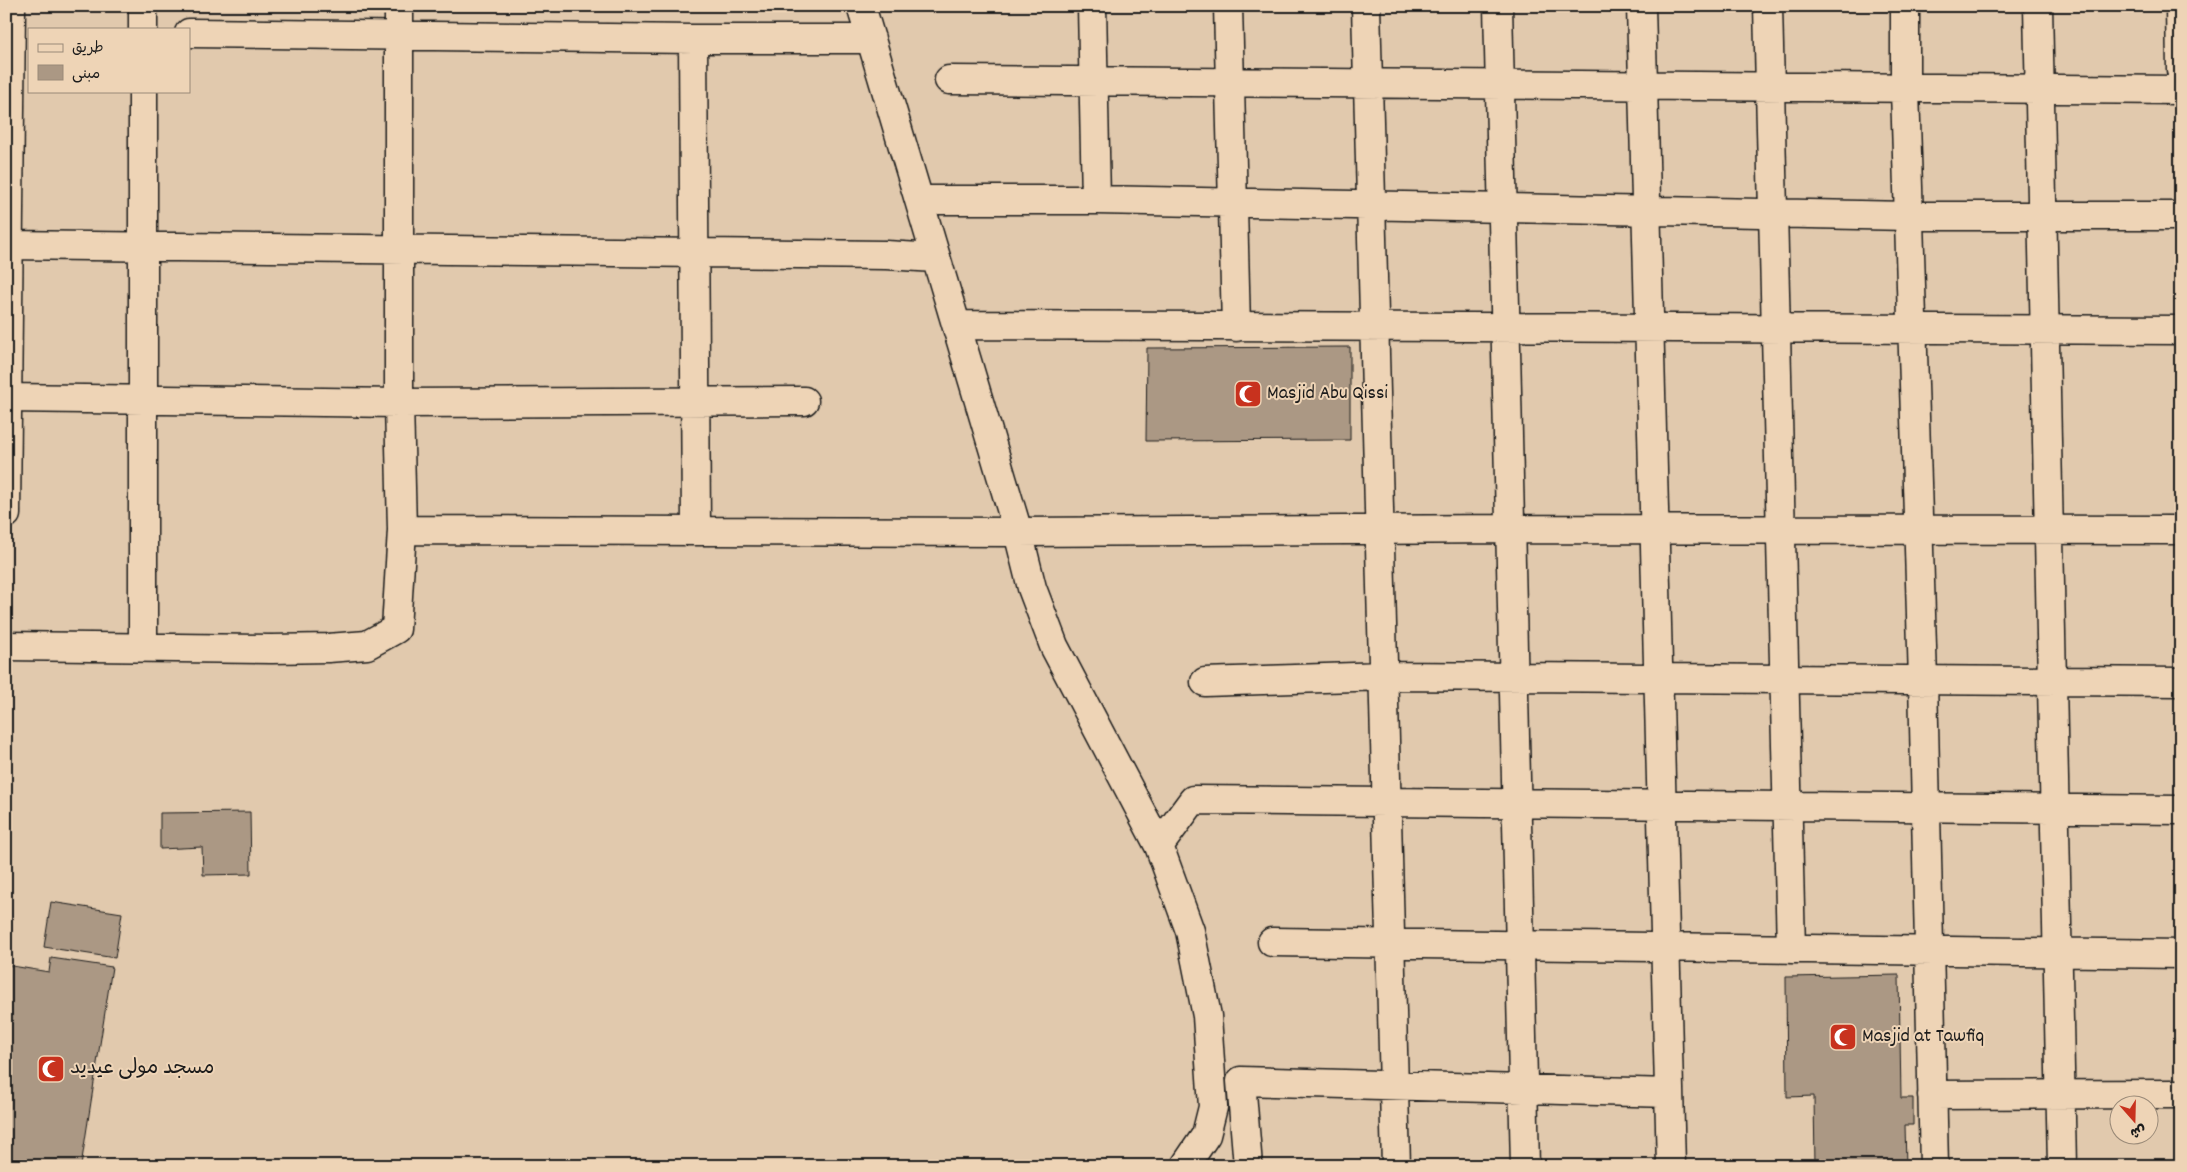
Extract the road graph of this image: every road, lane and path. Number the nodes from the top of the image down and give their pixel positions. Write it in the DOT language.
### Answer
graph roads {
  1 [pos="144,6"];
  2 [pos="399,6"];
  3 [pos="861,6"];
  4 [pos="1092,6"];
  5 [pos="1228,6"];
  6 [pos="1366,6"];
  7 [pos="1498,6"];
  8 [pos="1641,6"];
  9 [pos="1768,6"];
  10 [pos="1905,6"];
  11 [pos="2038,6"];
  12 [pos="2180,6"];
  13 [pos="14,25"];
  14 [pos="144,28"];
  15 [pos="190,33"];
  16 [pos="399,36"];
  17 [pos="693,39"];
  18 [pos="871,39"];
  19 [pos="2181,70"];
  20 [pos="949,80"];
  21 [pos="1094,82"];
  22 [pos="1230,83"];
  23 [pos="1368,84"];
  24 [pos="1500,85"];
  25 [pos="1643,86"];
  26 [pos="1770,88"];
  27 [pos="1905,89"];
  28 [pos="2039,90"];
  29 [pos="2181,90"];
  30 [pos="143,92"];
  31 [pos="919,200"];
  32 [pos="1096,200"];
  33 [pos="1233,204"];
  34 [pos="1371,206"];
  35 [pos="1502,209"];
  36 [pos="1646,211"];
  37 [pos="1772,214"];
  38 [pos="1909,216"];
  39 [pos="2042,216"];
  40 [pos="2181,216"];
  41 [pos="7,245"];
  42 [pos="144,246"];
  43 [pos="399,249"];
  44 [pos="694,253"];
  45 [pos="936,258"];
  46 [pos="957,325"];
  47 [pos="1236,327"];
  48 [pos="1374,327"];
  49 [pos="1505,328"];
  50 [pos="1649,328"];
  51 [pos="1775,329"];
  52 [pos="1913,330"];
  53 [pos="2044,330"];
  54 [pos="2181,330"];
  55 [pos="7,398"];
  56 [pos="144,400"];
  57 [pos="695,401"];
  58 [pos="804,401"];
  59 [pos="399,403"];
  60 [pos="6,514"];
  61 [pos="1510,529"];
  62 [pos="2048,529"];
  63 [pos="402,530"];
  64 [pos="696,530"];
  65 [pos="1379,530"];
  66 [pos="1655,530"];
  67 [pos="1780,530"];
  68 [pos="1919,530"];
  69 [pos="2181,530"];
  70 [pos="1018,532"];
  71 [pos="6,646"];
  72 [pos="143,648"];
  73 [pos="1384,676"];
  74 [pos="1514,678"];
  75 [pos="1658,678"];
  76 [pos="1784,679"];
  77 [pos="1923,680"];
  78 [pos="2052,681"];
  79 [pos="1204,682"];
  80 [pos="2181,682"];
  81 [pos="1387,802"];
  82 [pos="1517,803"];
  83 [pos="1662,804"];
  84 [pos="1788,806"];
  85 [pos="1925,808"];
  86 [pos="2055,809"];
  87 [pos="2181,810"];
  88 [pos="1159,846"];
  89 [pos="1272,942"];
  90 [pos="1390,944"];
  91 [pos="1520,946"];
  92 [pos="1665,947"];
  93 [pos="1791,949"];
  94 [pos="1929,951"];
  95 [pos="2058,952"];
  96 [pos="2181,954"];
  97 [pos="1394,1085"];
  98 [pos="1523,1089"];
  99 [pos="1669,1093"];
  100 [pos="2060,1094"];
  101 [pos="2181,1094"];
  102 [pos="1932,1095"];
  103 [pos="1185,1166"];
  104 [pos="1248,1166"];
  105 [pos="1396,1166"];
  106 [pos="1525,1166"];
  107 [pos="1671,1166"];
  108 [pos="1934,1166"];
  109 [pos="2062,1166"];
  1 -- 14 [label="street"];
  2 -- 16 [label="street"];
  3 -- 18 [label="street"];
  4 -- 21 [label="street"];
  5 -- 22 [label="street"];
  6 -- 23 [label="street"];
  7 -- 24 [label="street"];
  8 -- 25 [label="street"];
  9 -- 26 [label="street"];
  10 -- 27 [label="street"];
  11 -- 28 [label="street"];
  12 -- 19 [label="street"];
  13 -- 41 [label="street"];
  15 -- 16 [label="street"];
  16 -- 17 [label="street"];
  16 -- 43 [label="street"];
  17 -- 18 [label="street"];
  17 -- 44 [label="street"];
  18 -- 31 [label="street"];
  20 -- 21 [label="street"];
  21 -- 22 [label="street"];
  21 -- 32 [label="street"];
  22 -- 23 [label="street"];
  22 -- 33 [label="street"];
  23 -- 24 [label="street"];
  23 -- 34 [label="street"];
  24 -- 25 [label="street"];
  24 -- 35 [label="street"];
  25 -- 26 [label="street"];
  25 -- 36 [label="street"];
  26 -- 27 [label="street"];
  26 -- 37 [label="street"];
  27 -- 28 [label="street"];
  27 -- 38 [label="street"];
  28 -- 29 [label="street"];
  28 -- 39 [label="street"];
  30 -- 42 [label="street"];
  31 -- 32 [label="street"];
  31 -- 45 [label="street"];
  32 -- 33 [label="street"];
  33 -- 34 [label="street"];
  33 -- 47 [label="street"];
  34 -- 35 [label="street"];
  34 -- 48 [label="street"];
  35 -- 36 [label="street"];
  35 -- 49 [label="street"];
  36 -- 37 [label="street"];
  36 -- 50 [label="street"];
  37 -- 38 [label="street"];
  37 -- 51 [label="street"];
  38 -- 39 [label="street"];
  38 -- 52 [label="street"];
  39 -- 40 [label="street"];
  39 -- 53 [label="street"];
  41 -- 42 [label="street"];
  41 -- 55 [label="street"];
  42 -- 43 [label="street"];
  42 -- 56 [label="street"];
  43 -- 44 [label="street"];
  43 -- 59 [label="street"];
  44 -- 45 [label="street"];
  44 -- 57 [label="street"];
  45 -- 46 [label="street"];
  46 -- 47 [label="street"];
  46 -- 70 [label="street"];
  47 -- 48 [label="street"];
  48 -- 49 [label="street"];
  48 -- 65 [label="street"];
  49 -- 50 [label="street"];
  49 -- 61 [label="street"];
  50 -- 51 [label="street"];
  50 -- 66 [label="street"];
  51 -- 52 [label="street"];
  51 -- 67 [label="street"];
  52 -- 53 [label="street"];
  52 -- 68 [label="street"];
  53 -- 54 [label="street"];
  53 -- 62 [label="street"];
  55 -- 56 [label="street"];
  55 -- 60 [label="street"];
  56 -- 59 [label="street"];
  56 -- 72 [label="street"];
  57 -- 58 [label="street"];
  57 -- 59 [label="street"];
  57 -- 64 [label="street"];
  59 -- 63 [label="street"];
  61 -- 65 [label="street"];
  61 -- 66 [label="street"];
  61 -- 74 [label="street"];
  62 -- 68 [label="street"];
  62 -- 69 [label="street"];
  62 -- 78 [label="street"];
  63 -- 64 [label="street"];
  63 -- 72 [label="street"];
  64 -- 70 [label="street"];
  65 -- 70 [label="street"];
  65 -- 73 [label="street"];
  66 -- 67 [label="street"];
  66 -- 75 [label="street"];
  67 -- 68 [label="street"];
  67 -- 76 [label="street"];
  68 -- 77 [label="street"];
  70 -- 88 [label="street"];
  71 -- 72 [label="street"];
  73 -- 74 [label="street"];
  73 -- 79 [label="street"];
  73 -- 81 [label="street"];
  74 -- 75 [label="street"];
  74 -- 82 [label="street"];
  75 -- 76 [label="street"];
  75 -- 83 [label="street"];
  76 -- 77 [label="street"];
  76 -- 84 [label="street"];
  77 -- 78 [label="street"];
  77 -- 85 [label="street"];
  78 -- 80 [label="street"];
  78 -- 86 [label="street"];
  81 -- 82 [label="street"];
  81 -- 88 [label="street"];
  81 -- 90 [label="street"];
  82 -- 83 [label="street"];
  82 -- 91 [label="street"];
  83 -- 84 [label="street"];
  83 -- 92 [label="street"];
  84 -- 85 [label="street"];
  84 -- 93 [label="street"];
  85 -- 86 [label="street"];
  85 -- 94 [label="street"];
  86 -- 87 [label="street"];
  86 -- 95 [label="street"];
  88 -- 103 [label="street"];
  89 -- 90 [label="street"];
  90 -- 91 [label="street"];
  90 -- 97 [label="street"];
  91 -- 92 [label="street"];
  91 -- 98 [label="street"];
  92 -- 93 [label="street"];
  92 -- 99 [label="street"];
  93 -- 94 [label="street"];
  94 -- 95 [label="street"];
  94 -- 102 [label="street"];
  95 -- 96 [label="street"];
  95 -- 100 [label="street"];
  97 -- 98 [label="street"];
  97 -- 104 [label="street"];
  97 -- 105 [label="street"];
  98 -- 99 [label="street"];
  98 -- 106 [label="street"];
  99 -- 107 [label="street"];
  100 -- 101 [label="street"];
  100 -- 102 [label="street"];
  100 -- 109 [label="street"];
  102 -- 108 [label="street"];
}
